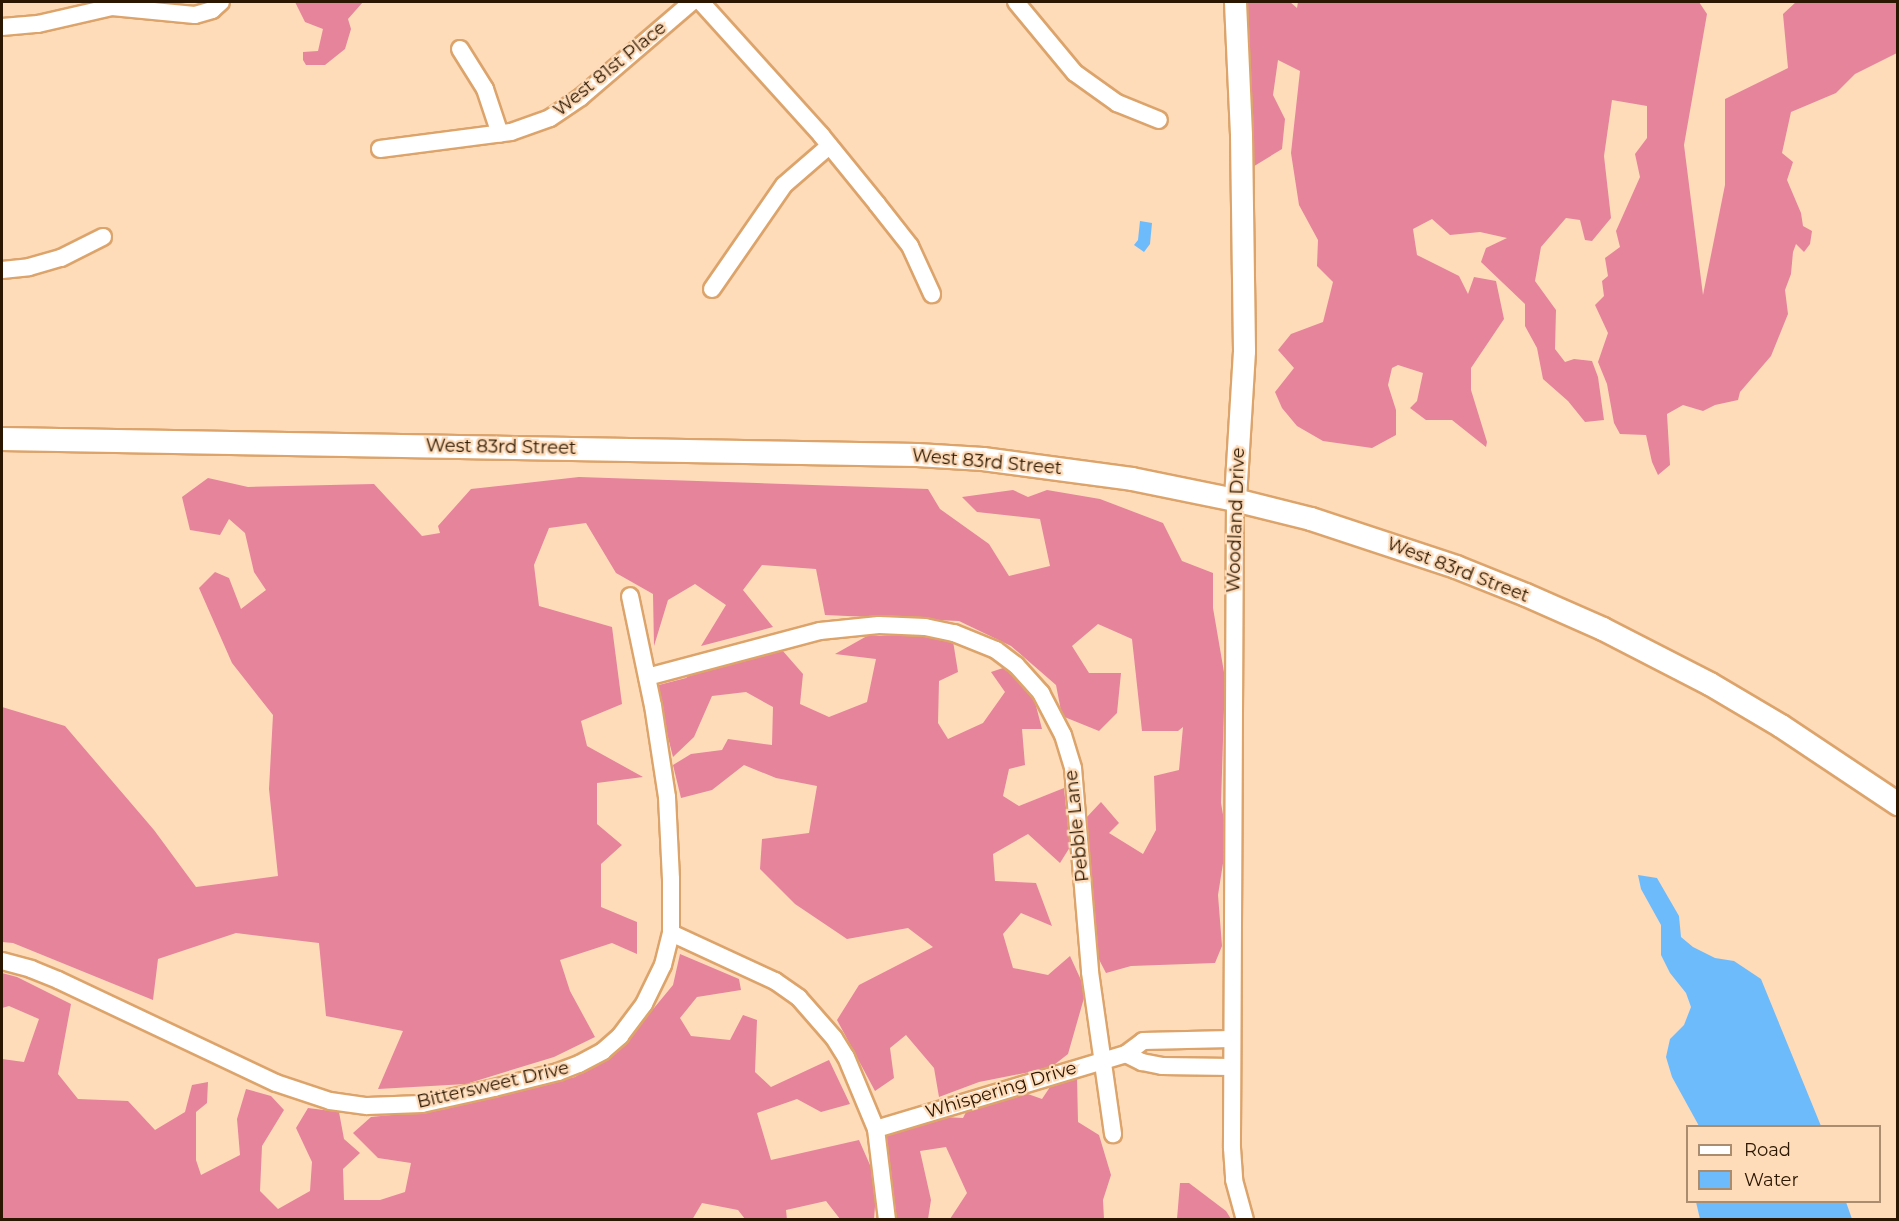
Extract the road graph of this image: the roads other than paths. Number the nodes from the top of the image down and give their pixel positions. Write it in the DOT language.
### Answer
graph roads {
  1 [pos="221,2"];
  2 [pos="692,2"];
  3 [pos="701,2"];
  4 [pos="1016,2"];
  5 [pos="1235,2"];
  6 [pos="113,4"];
  7 [pos="2,27"];
  8 [pos="460,49"];
  9 [pos="1159,120"];
  10 [pos="500,134"];
  11 [pos="830,146"];
  12 [pos="380,149"];
  13 [pos="103,237"];
  14 [pos="2,270"];
  15 [pos="712,289"];
  16 [pos="932,294"];
  17 [pos="2,439"];
  18 [pos="1235,500"];
  19 [pos="630,596"];
  20 [pos="647,678"];
  21 [pos="1898,804"];
  22 [pos="671,933"];
  23 [pos="2,961"];
  24 [pos="1232,1040"];
  25 [pos="1126,1054"];
  26 [pos="1104,1059"];
  27 [pos="1231,1067"];
  28 [pos="876,1129"];
  29 [pos="1113,1134"];
  30 [pos="887,1220"];
  31 [pos="1245,1220"];
  1 -- 6 [label="street"];
  2 -- 10 [label="street, West 81st Place"];
  3 -- 11 [label="street"];
  4 -- 9 [label="street"];
  5 -- 18 [label="street, Woodland Drive"];
  6 -- 7 [label="street"];
  8 -- 10 [label="street"];
  10 -- 12 [label="street, West 81st Place"];
  11 -- 15 [label="street"];
  11 -- 16 [label="street"];
  13 -- 14 [label="street"];
  17 -- 18 [label="main road, West 83rd Street"];
  18 -- 21 [label="main road, West 83rd Street"];
  18 -- 24 [label="street, Woodland Drive"];
  19 -- 20 [label="street, Bittersweet Drive"];
  20 -- 22 [label="street, Bittersweet Drive"];
  20 -- 26 [label="street, Pebble Lane"];
  22 -- 23 [label="street, Bittersweet Drive"];
  22 -- 28 [label="street"];
  24 -- 25 [label="street, Whispering Drive"];
  24 -- 27 [label="street, Woodland Drive"];
  25 -- 26 [label="street, Whispering Drive"];
  25 -- 27 [label="street"];
  26 -- 28 [label="street, Whispering Drive"];
  26 -- 29 [label="street, Pebble Lane"];
  27 -- 31 [label="street, Woodland Drive"];
  28 -- 30 [label="street"];
}
